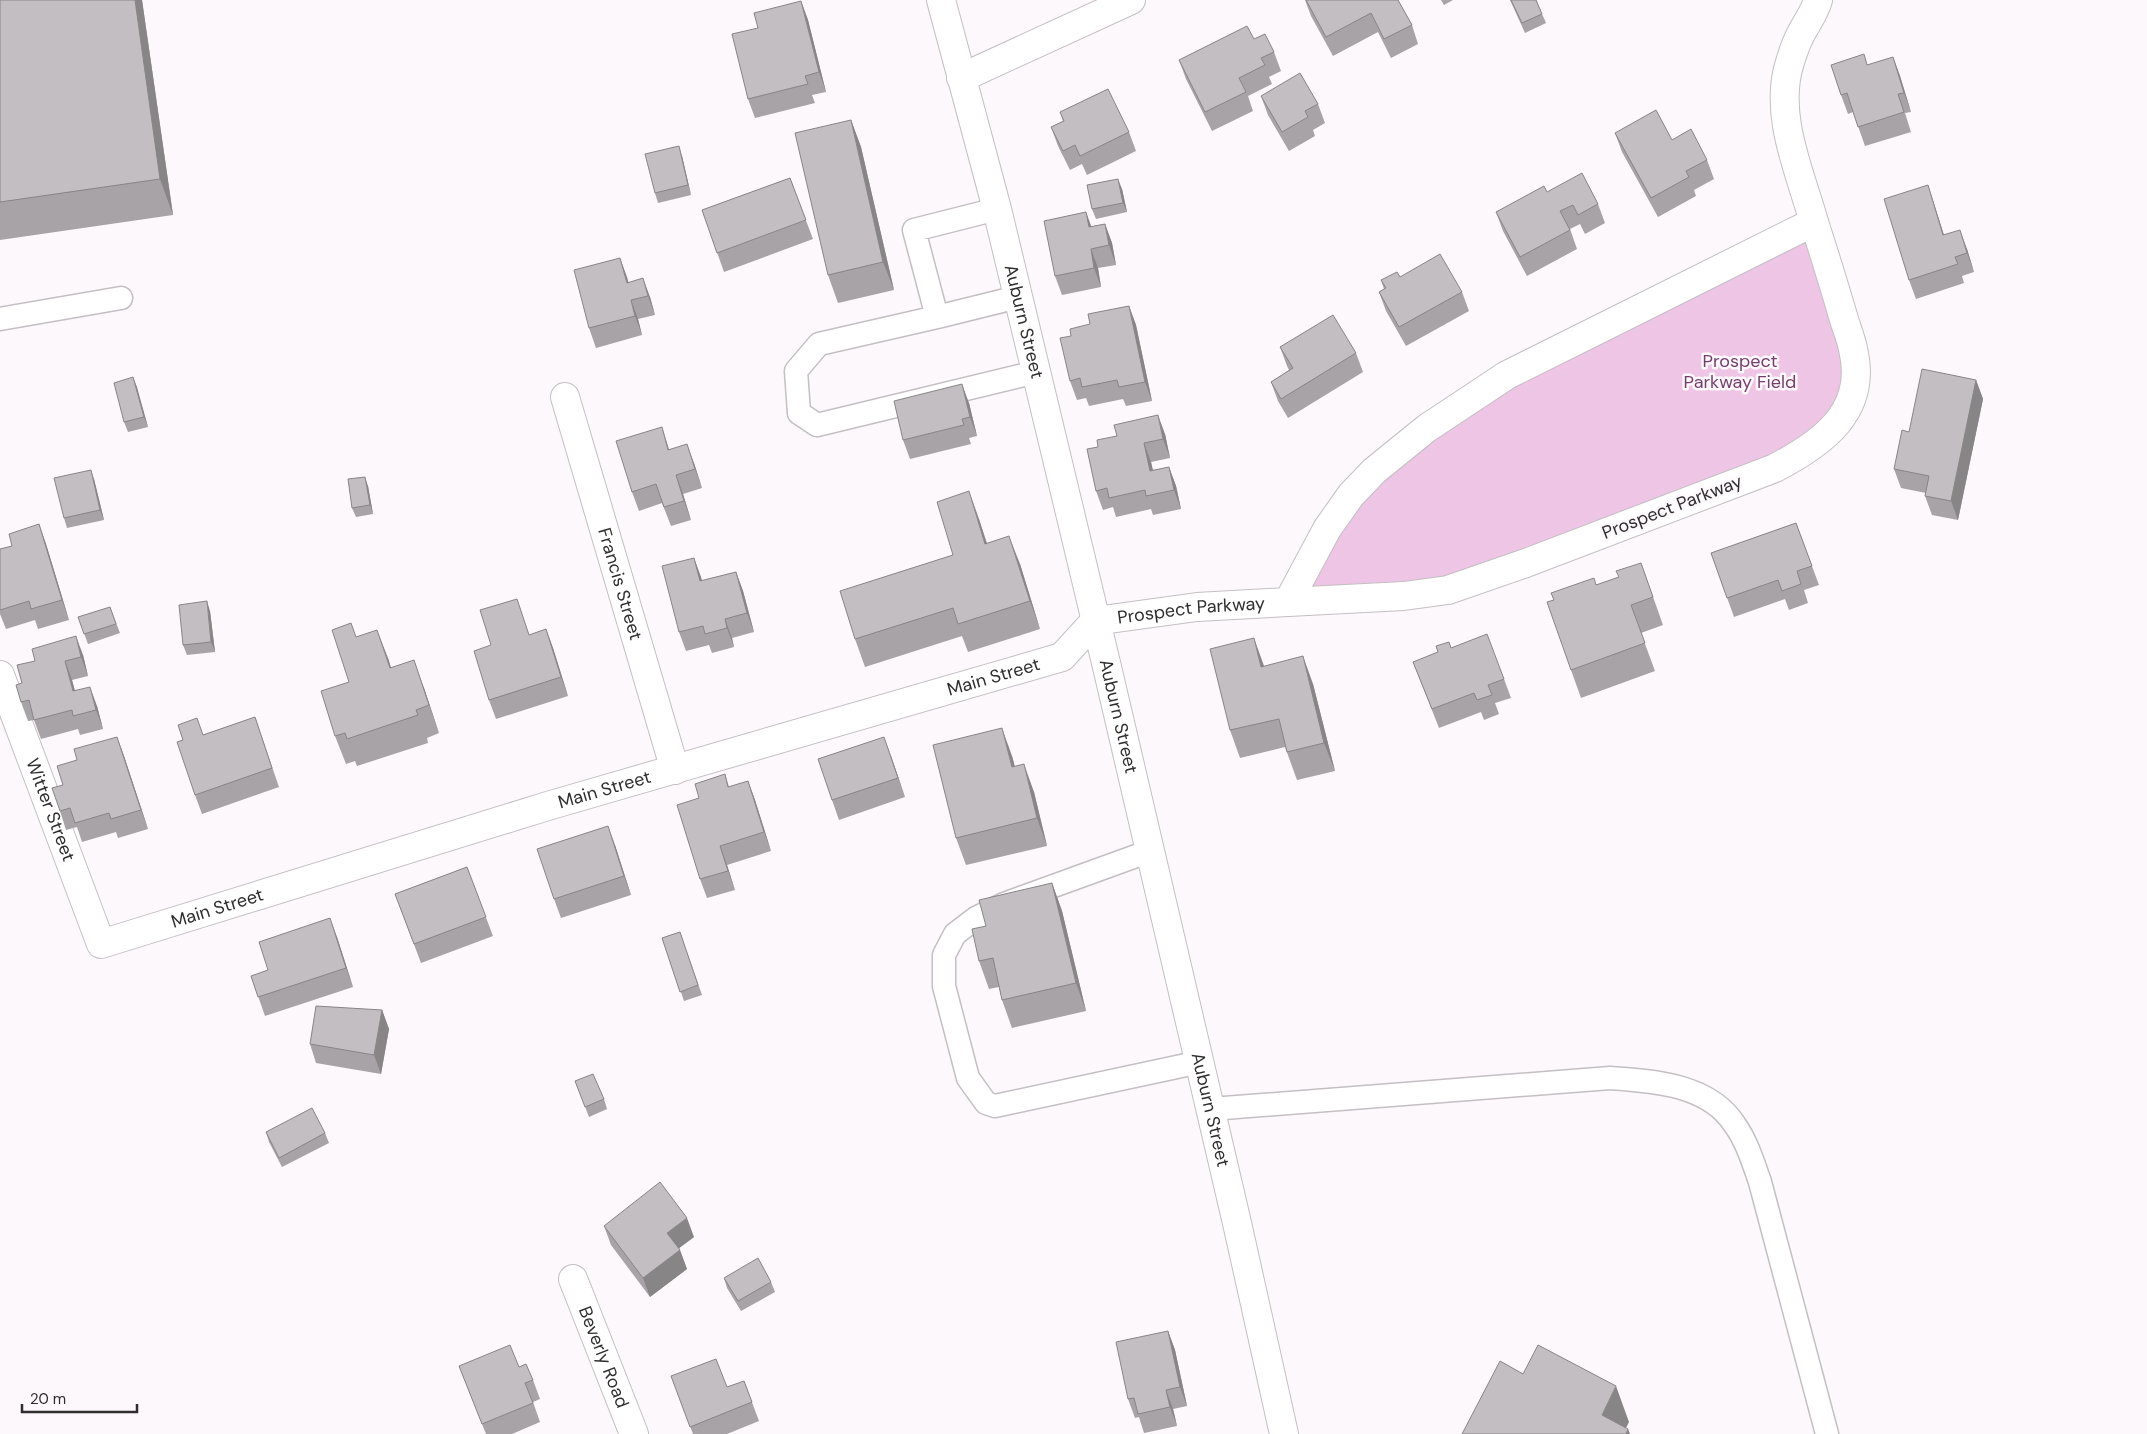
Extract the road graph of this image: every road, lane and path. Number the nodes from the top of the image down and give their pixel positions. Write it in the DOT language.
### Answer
graph roads {
  1 [pos="941,0"];
  2 [pos="1131,0"];
  3 [pos="1818,0"];
  4 [pos="961,78"];
  5 [pos="996,209"];
  6 [pos="1814,222"];
  7 [pos="121,298"];
  8 [pos="1018,298"];
  9 [pos="937,317"];
  10 [pos="0,319"];
  11 [pos="1036,372"];
  12 [pos="565,397"];
  13 [pos="1288,602"];
  14 [pos="1095,621"];
  15 [pos="0,675"];
  16 [pos="675,770"];
  17 [pos="1150,851"];
  18 [pos="101,944"];
  19 [pos="1200,1062"];
  20 [pos="1211,1109"];
  21 [pos="573,1279"];
  22 [pos="634,1434"];
  23 [pos="1284,1434"];
  24 [pos="1827,1434"];
  1 -- 4 [label="street, Auburn Street"];
  2 -- 4 [label="street"];
  3 -- 6 [label="street, Prospect Parkway"];
  4 -- 5 [label="street, Auburn Street"];
  5 -- 8 [label="street, Auburn Street"];
  5 -- 9 [label="lane"];
  6 -- 13 [label="street, Prospect Parkway"];
  6 -- 13 [label="street, Prospect Parkway"];
  7 -- 10 [label="lane"];
  8 -- 9 [label="lane"];
  8 -- 11 [label="street, Auburn Street"];
  9 -- 11 [label="lane"];
  11 -- 14 [label="street, Auburn Street"];
  12 -- 16 [label="street, Francis Street"];
  13 -- 14 [label="street, Prospect Parkway"];
  14 -- 16 [label="street, Main Street"];
  14 -- 17 [label="street, Auburn Street"];
  15 -- 18 [label="street, Witter Street"];
  16 -- 18 [label="street, Main Street"];
  17 -- 19 [label="street, Auburn Street"];
  17 -- 19 [label="lane"];
  19 -- 20 [label="street, Auburn Street"];
  20 -- 23 [label="street, Auburn Street"];
  20 -- 24 [label="lane"];
  21 -- 22 [label="street, Beverly Road"];
}
